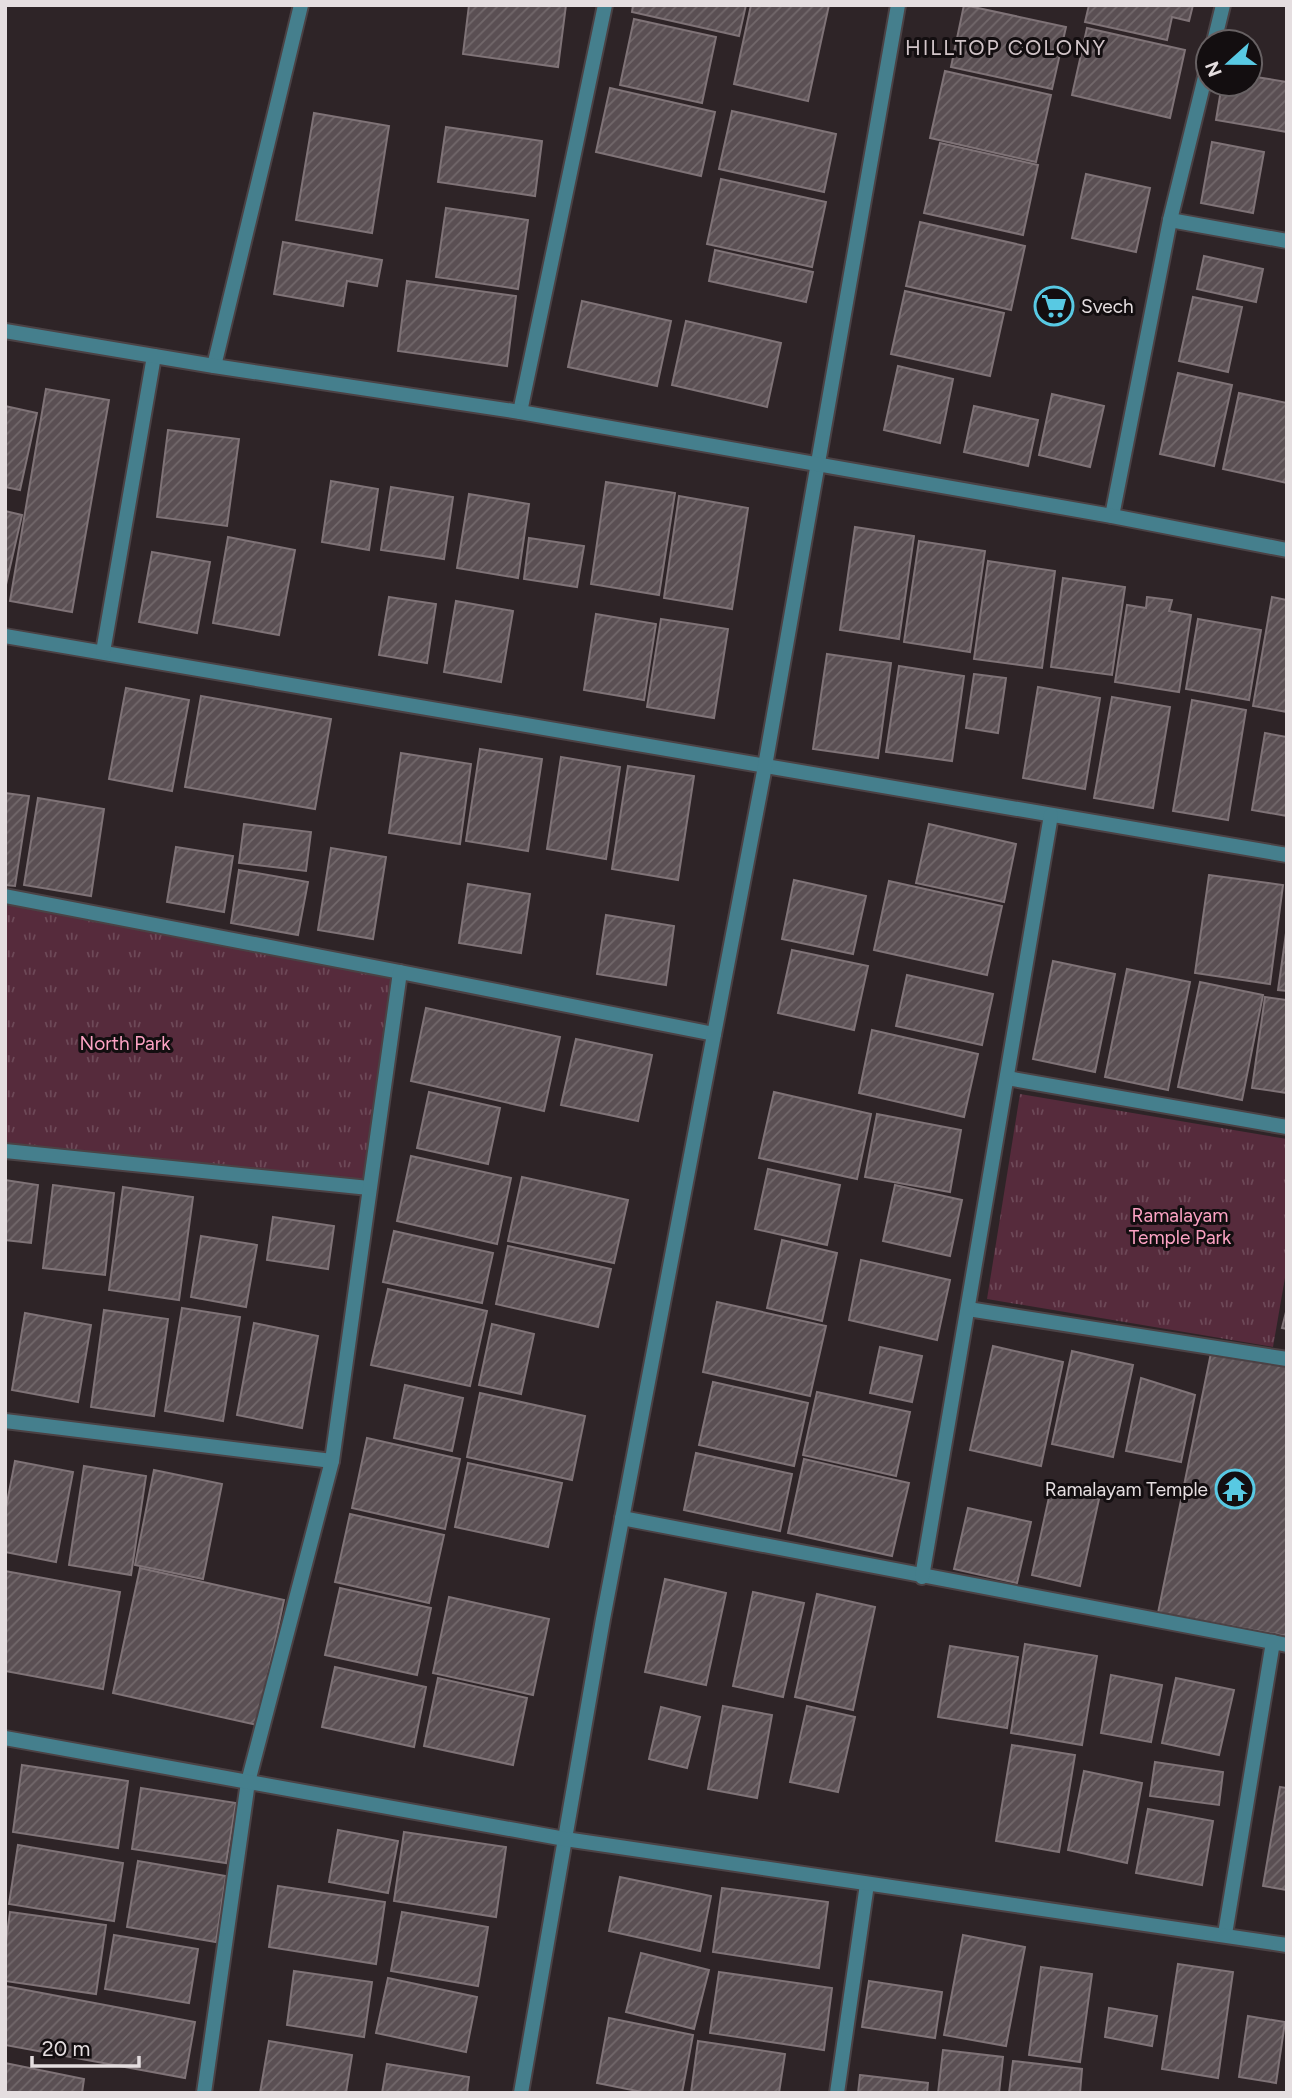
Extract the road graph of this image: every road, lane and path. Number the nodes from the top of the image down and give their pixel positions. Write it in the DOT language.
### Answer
graph roads {
  1 [pos="301,5"];
  2 [pos="605,5"];
  3 [pos="898,5"];
  4 [pos="1223,5"];
  5 [pos="1217,28"];
  6 [pos="1200,98"];
  7 [pos="1170,219"];
  8 [pos="1287,241"];
  9 [pos="5,331"];
  10 [pos="155,356"];
  11 [pos="214,366"];
  12 [pos="520,412"];
  13 [pos="816,464"];
  14 [pos="1112,516"];
  15 [pos="1287,550"];
  16 [pos="5,636"];
  17 [pos="103,652"];
  18 [pos="765,766"];
  19 [pos="1051,815"];
  20 [pos="1287,855"];
  21 [pos="5,896"];
  22 [pos="400,972"];
  23 [pos="714,1034"];
  24 [pos="1007,1077"];
  25 [pos="1287,1126"];
  26 [pos="5,1151"];
  27 [pos="369,1188"];
  28 [pos="968,1308"];
  29 [pos="1287,1359"];
  30 [pos="5,1422"];
  31 [pos="332,1461"];
  32 [pos="622,1518"];
  33 [pos="922,1577"];
  34 [pos="1280,1644"];
  35 [pos="5,1738"];
  36 [pos="248,1782"];
  37 [pos="565,1839"];
  38 [pos="867,1884"];
  39 [pos="1225,1934"];
  40 [pos="1287,1945"];
  41 [pos="204,2093"];
  42 [pos="521,2093"];
  43 [pos="837,2093"];
  1 -- 11 [label="street"];
  2 -- 12 [label="street"];
  3 -- 13 [label="street"];
  4 -- 5 [label="street"];
  6 -- 7 [label="street"];
  7 -- 8 [label="street"];
  7 -- 14 [label="street"];
  9 -- 10 [label="street"];
  10 -- 11 [label="street"];
  10 -- 17 [label="street"];
  11 -- 12 [label="street"];
  12 -- 13 [label="street"];
  13 -- 14 [label="street"];
  13 -- 18 [label="street"];
  14 -- 15 [label="street"];
  16 -- 17 [label="street"];
  17 -- 18 [label="street"];
  18 -- 19 [label="street"];
  18 -- 23 [label="street"];
  19 -- 20 [label="street"];
  19 -- 24 [label="street"];
  21 -- 22 [label="street"];
  22 -- 23 [label="street"];
  22 -- 27 [label="street"];
  23 -- 32 [label="street"];
  24 -- 25 [label="street"];
  24 -- 28 [label="street"];
  26 -- 27 [label="street"];
  27 -- 31 [label="street"];
  28 -- 29 [label="street"];
  28 -- 33 [label="street"];
  30 -- 31 [label="street"];
  31 -- 36 [label="street"];
  32 -- 33 [label="street"];
  32 -- 37 [label="street"];
  33 -- 34 [label="street"];
  34 -- 39 [label="street"];
  35 -- 36 [label="street"];
  36 -- 37 [label="street"];
  36 -- 41 [label="street"];
  37 -- 38 [label="street"];
  37 -- 42 [label="street"];
  38 -- 39 [label="street"];
  38 -- 43 [label="street"];
  39 -- 40 [label="street"];
}
